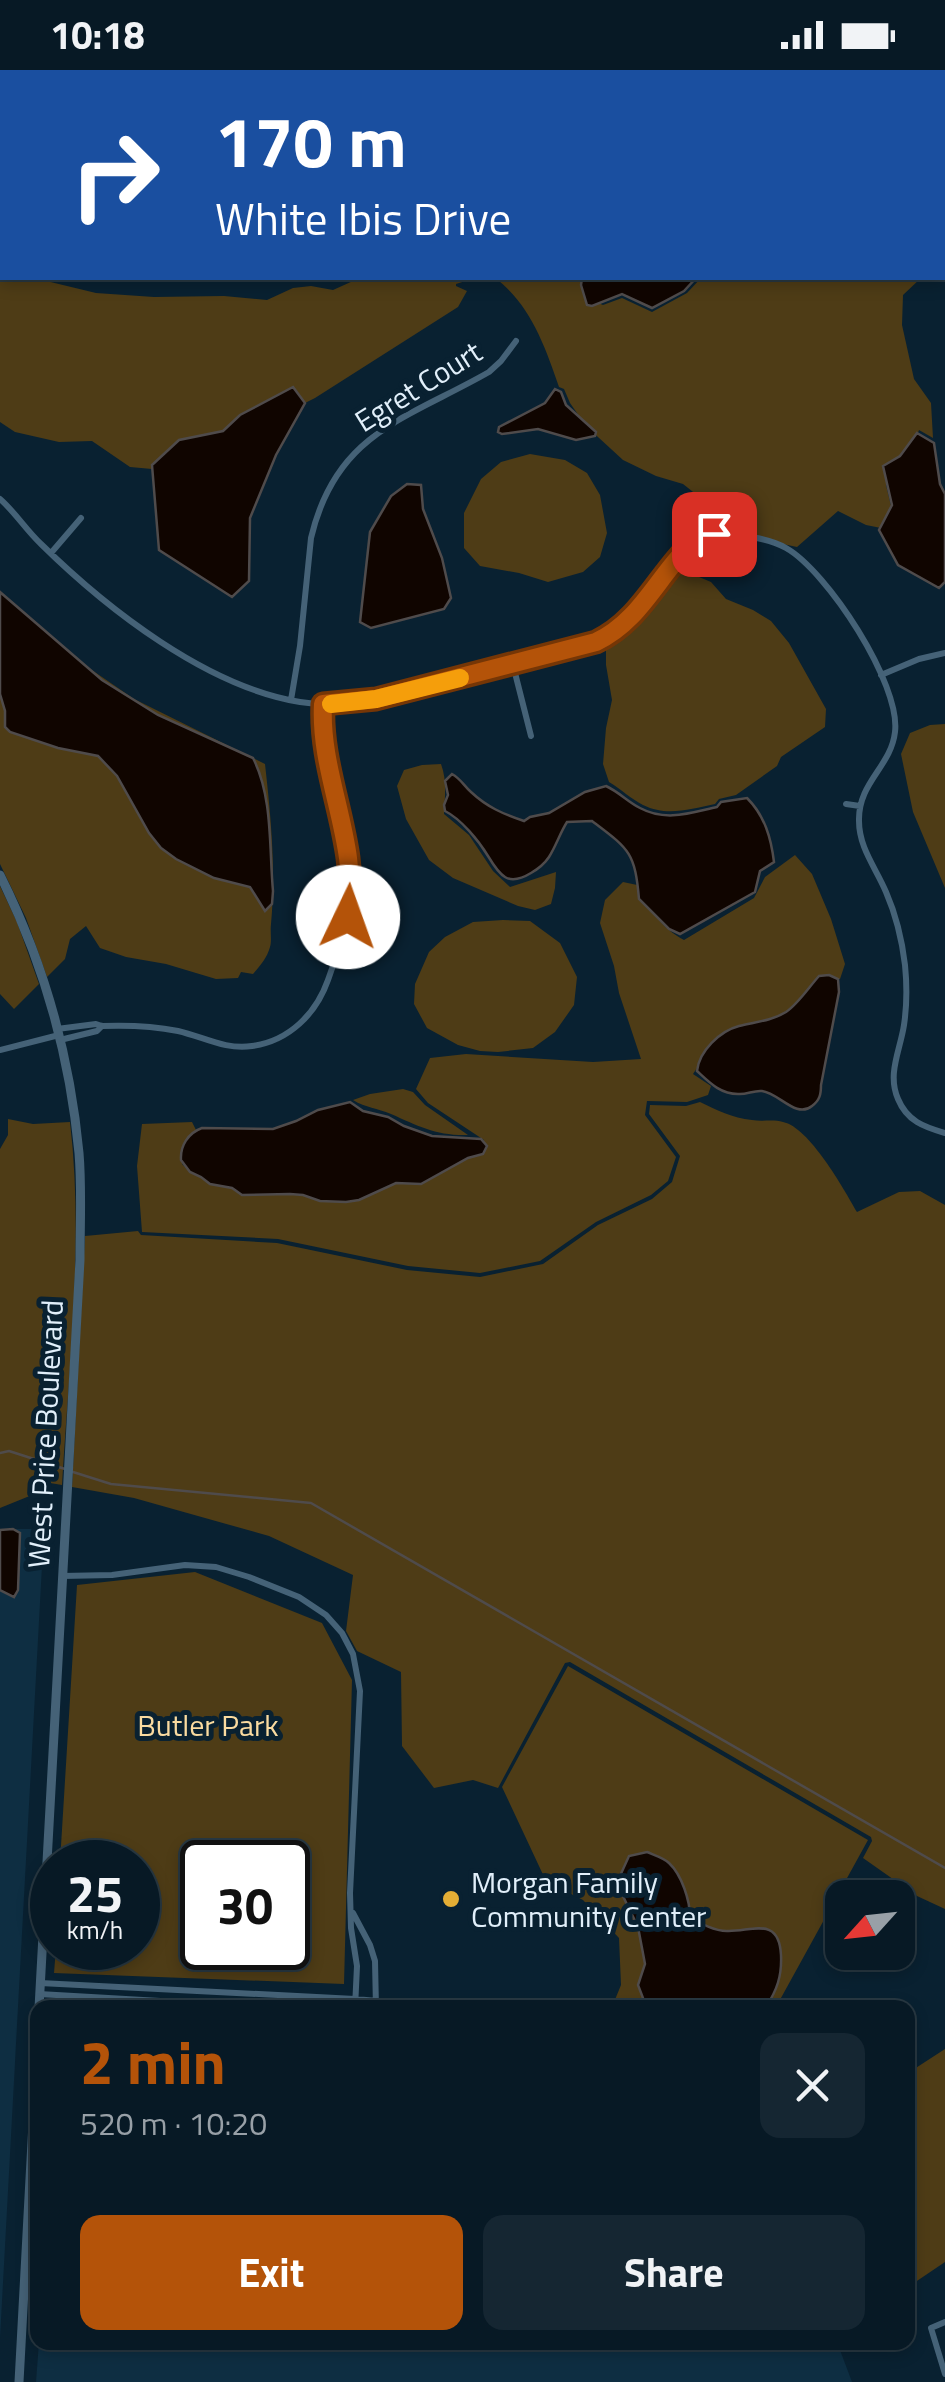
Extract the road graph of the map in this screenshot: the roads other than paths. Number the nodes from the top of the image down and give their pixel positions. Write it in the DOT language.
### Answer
graph roads {
  1 [pos="516,341"];
  2 [pos="0,498"];
  3 [pos="82,518"];
  4 [pos="50,553"];
  5 [pos="945,653"];
  6 [pos="513,665"];
  7 [pos="882,675"];
  8 [pos="291,700"];
  9 [pos="323,704"];
  10 [pos="530,736"];
  11 [pos="846,804"];
  12 [pos="860,806"];
  13 [pos="0,875"];
  14 [pos="58,1035"];
  15 [pos="0,1050"];
  16 [pos="945,1133"];
  17 [pos="62,1576"];
  18 [pos="350,1908"];
  19 [pos="40,1989"];
  20 [pos="39,2000"];
  21 [pos="181,2000"];
  22 [pos="288,2000"];
  23 [pos="355,2000"];
  24 [pos="376,2000"];
  25 [pos="30,2171"];
  26 [pos="945,2322"];
  27 [pos="945,2374"];
  28 [pos="18,2382"];
  1 -- 8 [label="street, Egret Court"];
  2 -- 4 [label="street"];
  3 -- 4 [label="street"];
  4 -- 8 [label="street"];
  5 -- 7 [label="street"];
  6 -- 7 [label="street"];
  6 -- 9 [label="street"];
  6 -- 10 [label="street"];
  7 -- 12 [label="street"];
  8 -- 9 [label="street"];
  9 -- 14 [label="street"];
  11 -- 12 [label="street"];
  12 -- 16 [label="street"];
  13 -- 14 [label="street, West Price Boulevard"];
  14 -- 15 [label="street"];
  14 -- 17 [label="street, West Price Boulevard"];
  17 -- 18 [label="street"];
  17 -- 19 [label="street, West Price Boulevard"];
  18 -- 23 [label="street"];
  18 -- 24 [label="street"];
  19 -- 20 [label="street, West Price Boulevard"];
  19 -- 21 [label="street"];
  19 -- 22 [label="street"];
  25 -- 28 [label="street"];
  26 -- 27 [label="street"];
}
